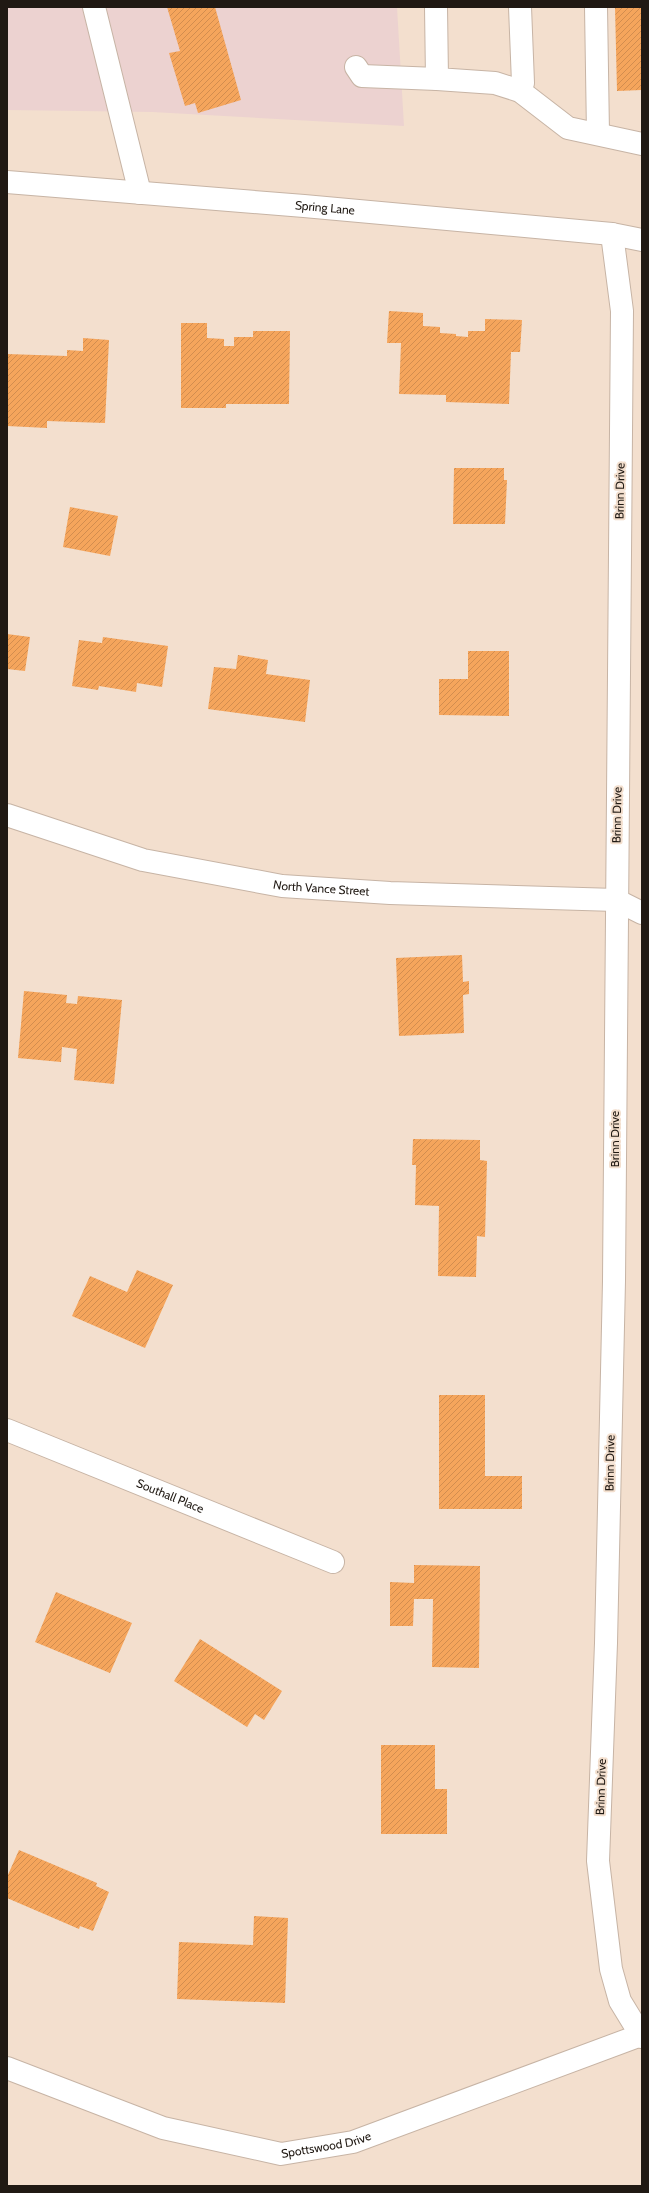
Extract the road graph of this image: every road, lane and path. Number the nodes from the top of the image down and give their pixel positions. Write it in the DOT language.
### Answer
graph roads {
  1 [pos="94,7"];
  2 [pos="436,7"];
  3 [pos="520,7"];
  4 [pos="596,7"];
  5 [pos="356,67"];
  6 [pos="438,78"];
  7 [pos="520,91"];
  8 [pos="598,134"];
  9 [pos="642,144"];
  10 [pos="7,182"];
  11 [pos="140,193"];
  12 [pos="612,234"];
  13 [pos="642,240"];
  14 [pos="7,814"];
  15 [pos="616,900"];
  16 [pos="642,913"];
  17 [pos="7,1430"];
  18 [pos="333,1562"];
  19 [pos="641,2036"];
  20 [pos="7,2068"];
  1 -- 11 [label="street"];
  2 -- 6 [label="street"];
  3 -- 7 [label="street"];
  4 -- 8 [label="street"];
  5 -- 6 [label="street"];
  6 -- 7 [label="street"];
  7 -- 8 [label="street"];
  8 -- 9 [label="street"];
  10 -- 11 [label="street, Spring Lane"];
  11 -- 12 [label="street, Spring Lane"];
  12 -- 13 [label="street, Spring Lane"];
  12 -- 15 [label="street, Brinn Drive"];
  14 -- 15 [label="street, North Vance Street"];
  15 -- 16 [label="street, North Vance Street"];
  15 -- 19 [label="street, Brinn Drive"];
  17 -- 18 [label="street, Southall Place"];
  19 -- 20 [label="street, Spottswood Drive"];
}
